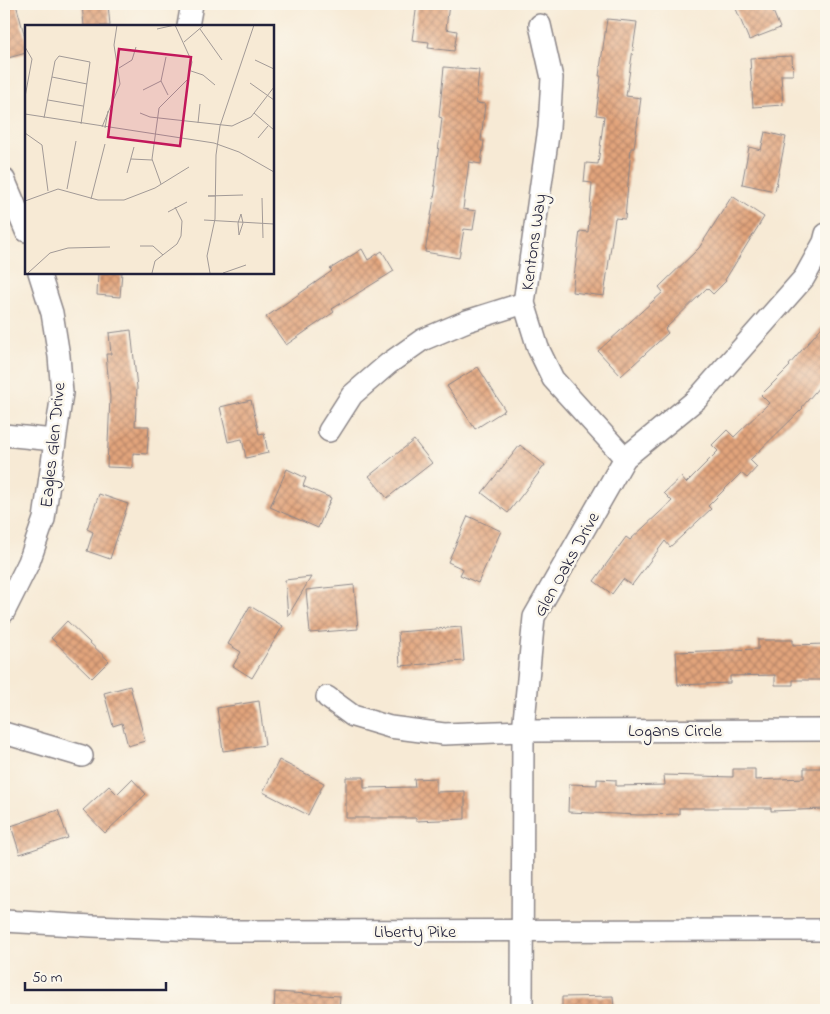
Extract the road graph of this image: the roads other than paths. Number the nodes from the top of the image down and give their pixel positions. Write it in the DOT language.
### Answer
graph roads {
  1 [pos="192,4"];
  2 [pos="188,25"];
  3 [pos="540,25"];
  4 [pos="4,179"];
  5 [pos="25,223"];
  6 [pos="826,234"];
  7 [pos="40,274"];
  8 [pos="524,303"];
  9 [pos="330,431"];
  10 [pos="4,434"];
  11 [pos="54,440"];
  12 [pos="625,458"];
  13 [pos="4,612"];
  14 [pos="327,697"];
  15 [pos="826,730"];
  16 [pos="523,731"];
  17 [pos="4,733"];
  18 [pos="82,756"];
  19 [pos="4,921"];
  20 [pos="826,930"];
  21 [pos="521,932"];
  22 [pos="522,1010"];
  1 -- 2 [label="street"];
  3 -- 8 [label="street, Kentons Way"];
  4 -- 5 [label="street"];
  6 -- 12 [label="street, Glen Oaks Drive"];
  7 -- 11 [label="street, Eagles Glen Drive"];
  8 -- 9 [label="street"];
  8 -- 12 [label="street, Kentons Way"];
  10 -- 11 [label="street"];
  11 -- 13 [label="street, Eagles Glen Drive"];
  12 -- 16 [label="street, Glen Oaks Drive"];
  14 -- 16 [label="street, Logans Circle"];
  15 -- 16 [label="street, Logans Circle"];
  16 -- 21 [label="street, Glen Oaks Drive"];
  17 -- 18 [label="street"];
  19 -- 21 [label="street, Liberty Pike"];
  20 -- 21 [label="street, Liberty Pike"];
  21 -- 22 [label="street, Glen Oaks Drive"];
}
